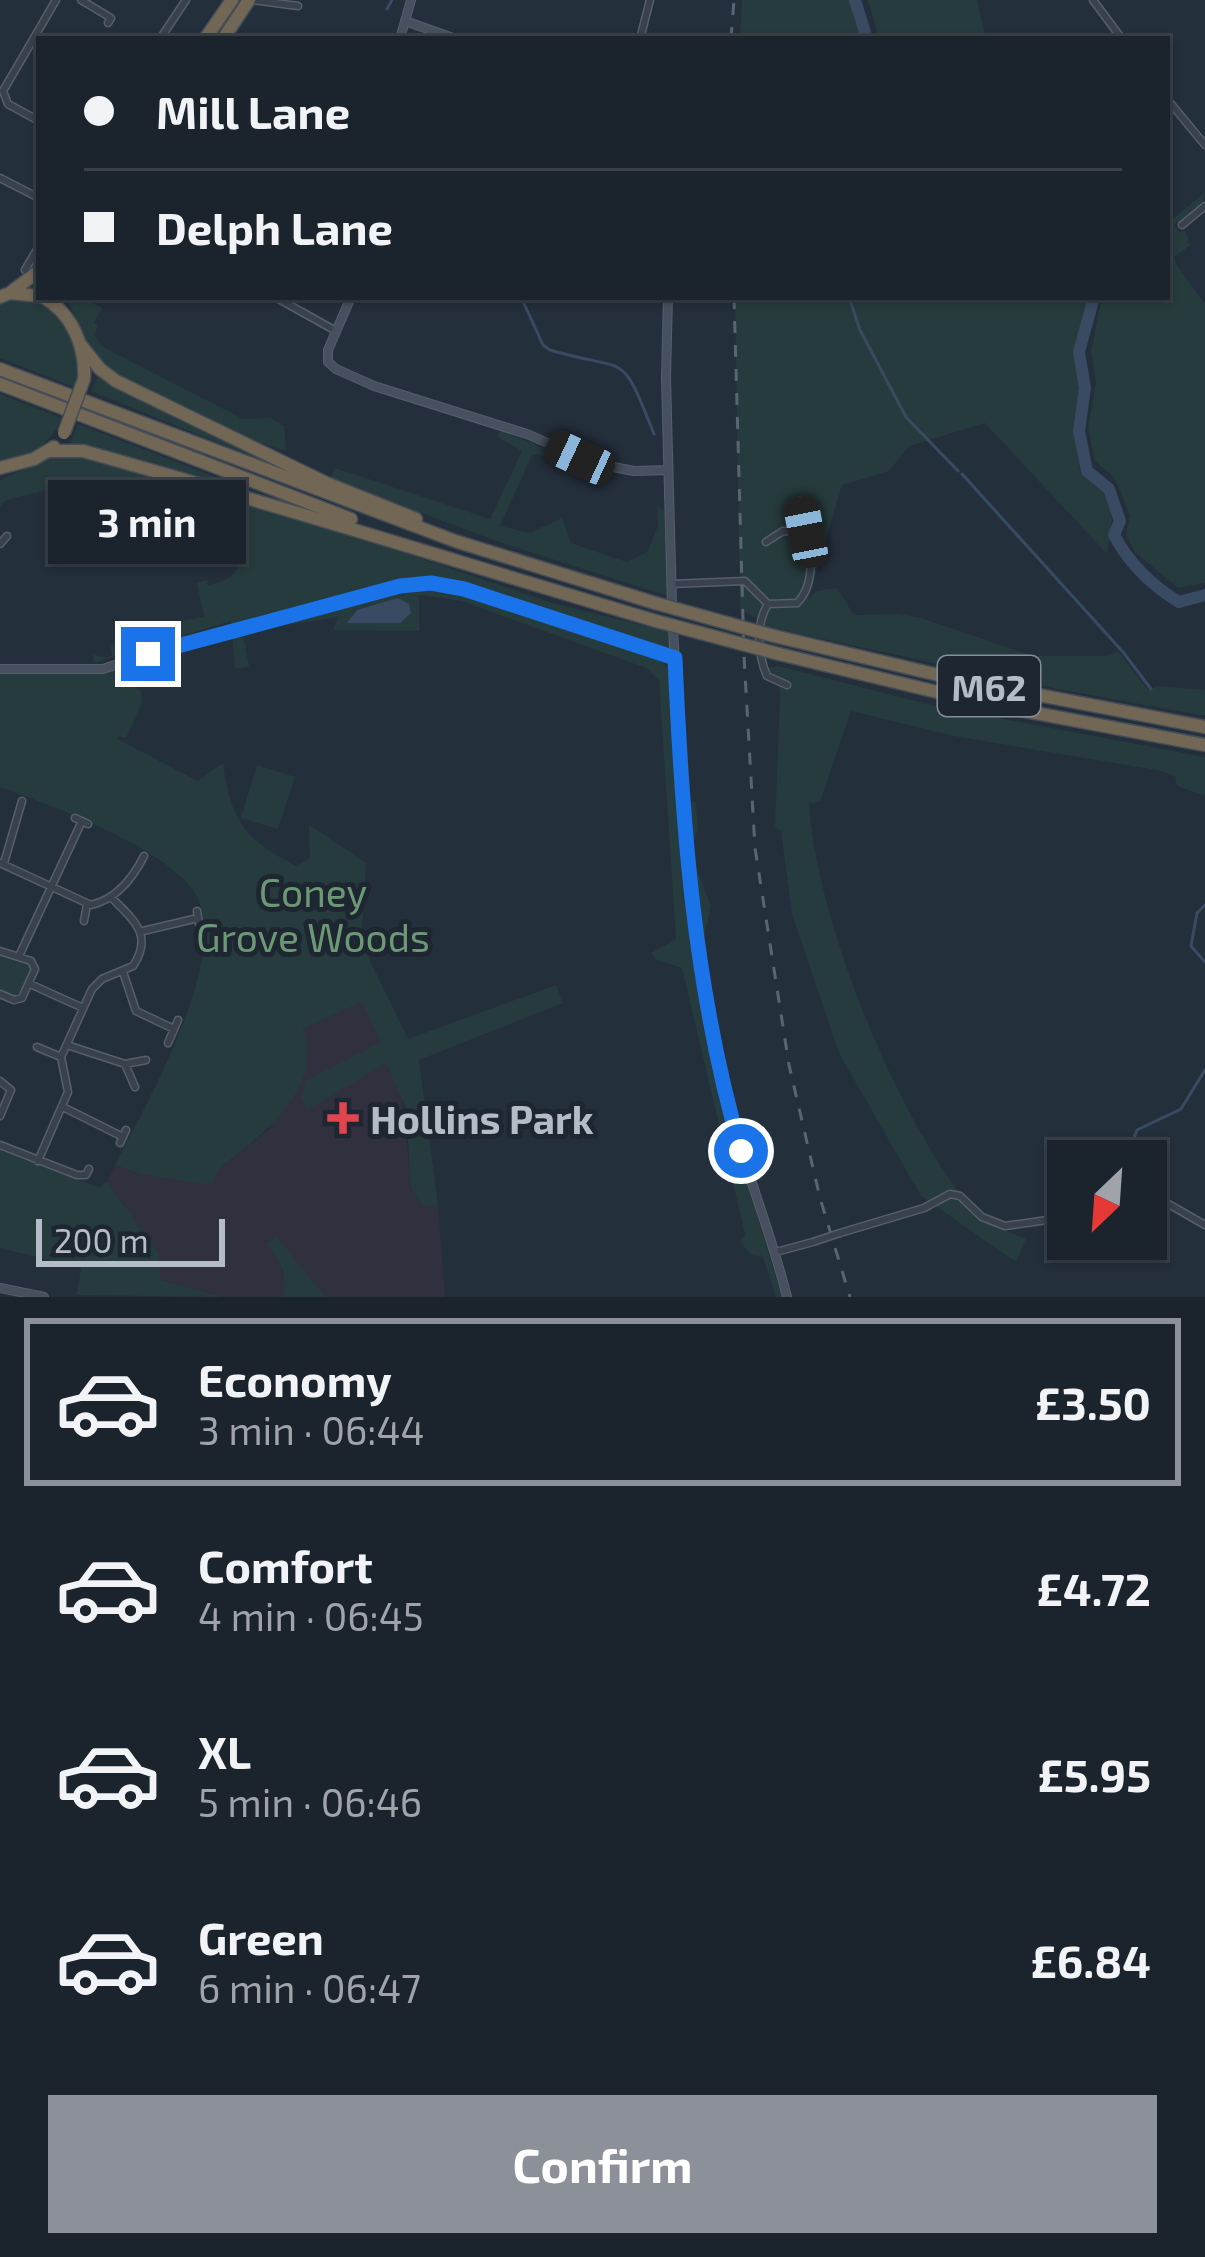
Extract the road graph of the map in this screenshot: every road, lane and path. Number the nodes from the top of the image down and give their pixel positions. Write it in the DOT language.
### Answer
graph roads {
  1 [pos="56,0"];
  2 [pos="81,0"];
  3 [pos="186,0"];
  4 [pos="232,0"];
  5 [pos="250,0"];
  6 [pos="411,0"];
  7 [pos="650,0"];
  8 [pos="1093,0"];
  9 [pos="298,7"];
  10 [pos="405,21"];
  11 [pos="108,23"];
  12 [pos="38,36"];
  13 [pos="162,36"];
  14 [pos="207,36"];
  15 [pos="225,36"];
  16 [pos="401,36"];
  17 [pos="448,36"];
  18 [pos="641,36"];
  19 [pos="1120,36"];
  20 [pos="35,43"];
  21 [pos="1170,102"];
  22 [pos="36,119"];
  23 [pos="1203,139"];
  24 [pos="1,180"];
  25 [pos="36,197"];
  26 [pos="1205,206"];
  27 [pos="1182,225"];
  28 [pos="32,270"];
  29 [pos="5,295"];
  30 [pos="36,296"];
  31 [pos="280,300"];
  32 [pos="350,300"];
  33 [pos="668,300"];
  34 [pos="61,304"];
  35 [pos="336,331"];
  36 [pos="80,344"];
  37 [pos="0,369"];
  38 [pos="0,384"];
  39 [pos="49,451"];
  40 [pos="0,468"];
  41 [pos="668,470"];
  42 [pos="800,501"];
  43 [pos="806,532"];
  44 [pos="7,536"];
  45 [pos="766,542"];
  46 [pos="0,544"];
  47 [pos="586,582"];
  48 [pos="671,584"];
  49 [pos="584,600"];
  50 [pos="768,604"];
  51 [pos="675,658"];
  52 [pos="0,669"];
  53 [pos="787,685"];
  54 [pos="1205,727"];
  55 [pos="1205,745"];
  56 [pos="22,802"];
  57 [pos="82,821"];
  58 [pos="144,856"];
  59 [pos="2,863"];
  60 [pos="50,886"];
  61 [pos="111,896"];
  62 [pos="87,904"];
  63 [pos="198,918"];
  64 [pos="84,922"];
  65 [pos="143,931"];
  66 [pos="0,952"];
  67 [pos="19,956"];
  68 [pos="123,972"];
  69 [pos="30,984"];
  70 [pos="0,996"];
  71 [pos="83,1008"];
  72 [pos="168,1043"];
  73 [pos="67,1046"];
  74 [pos="38,1047"];
  75 [pos="61,1058"];
  76 [pos="146,1060"];
  77 [pos="124,1064"];
  78 [pos="0,1081"];
  79 [pos="135,1087"];
  80 [pos="63,1107"];
  81 [pos="0,1116"];
  82 [pos="123,1136"];
  83 [pos="0,1145"];
  84 [pos="38,1161"];
  85 [pos="89,1168"];
  86 [pos="1167,1203"];
  87 [pos="1047,1220"];
  88 [pos="1205,1225"];
  89 [pos="776,1252"];
  90 [pos="0,1288"];
  91 [pos="44,1297"];
  92 [pos="787,1297"];
  1 -- 12 [label="street"];
  2 -- 11 [label="street"];
  3 -- 13 [label="street"];
  4 -- 14 [label="highway"];
  5 -- 9 [label="street"];
  5 -- 15 [label="highway"];
  6 -- 10 [label="street"];
  7 -- 18 [label="street"];
  8 -- 19 [label="street"];
  10 -- 16 [label="street"];
  10 -- 17 [label="street"];
  20 -- 22 [label="street"];
  21 -- 23 [label="street"];
  24 -- 25 [label="street"];
  26 -- 27 [label="street"];
  28 -- 29 [label="highway"];
  29 -- 30 [label="highway"];
  31 -- 35 [label="street"];
  32 -- 35 [label="street"];
  33 -- 41 [label="street"];
  34 -- 36 [label="highway"];
  35 -- 41 [label="street"];
  36 -- 39 [label="highway, bridge"];
  36 -- 47 [label="highway"];
  37 -- 47 [label="highway, M62"];
  38 -- 49 [label="highway, M62"];
  39 -- 40 [label="highway"];
  39 -- 49 [label="highway"];
  41 -- 48 [label="street"];
  42 -- 43 [label="street"];
  43 -- 45 [label="street"];
  43 -- 50 [label="street"];
  44 -- 46 [label="street"];
  47 -- 54 [label="highway, M62, bridge"];
  48 -- 50 [label="street"];
  48 -- 51 [label="street"];
  49 -- 55 [label="highway, M62, bridge"];
  50 -- 53 [label="street"];
  51 -- 52 [label="street"];
  51 -- 89 [label="street"];
  56 -- 59 [label="street"];
  57 -- 60 [label="street"];
  58 -- 61 [label="street"];
  59 -- 60 [label="street"];
  60 -- 62 [label="street"];
  60 -- 67 [label="street"];
  61 -- 62 [label="street"];
  61 -- 65 [label="street"];
  62 -- 64 [label="street"];
  63 -- 65 [label="street"];
  65 -- 68 [label="street"];
  66 -- 67 [label="street"];
  67 -- 69 [label="street"];
  68 -- 71 [label="street"];
  68 -- 72 [label="street"];
  69 -- 70 [label="street"];
  69 -- 71 [label="street"];
  71 -- 73 [label="street"];
  73 -- 75 [label="street"];
  73 -- 77 [label="street"];
  74 -- 75 [label="street"];
  75 -- 80 [label="street"];
  76 -- 77 [label="street"];
  77 -- 79 [label="street"];
  78 -- 81 [label="street"];
  80 -- 82 [label="street"];
  80 -- 84 [label="street"];
  83 -- 84 [label="street"];
  84 -- 85 [label="street"];
  86 -- 88 [label="street"];
  87 -- 89 [label="street, bridge"];
  89 -- 92 [label="street"];
  90 -- 91 [label="street"];
}
